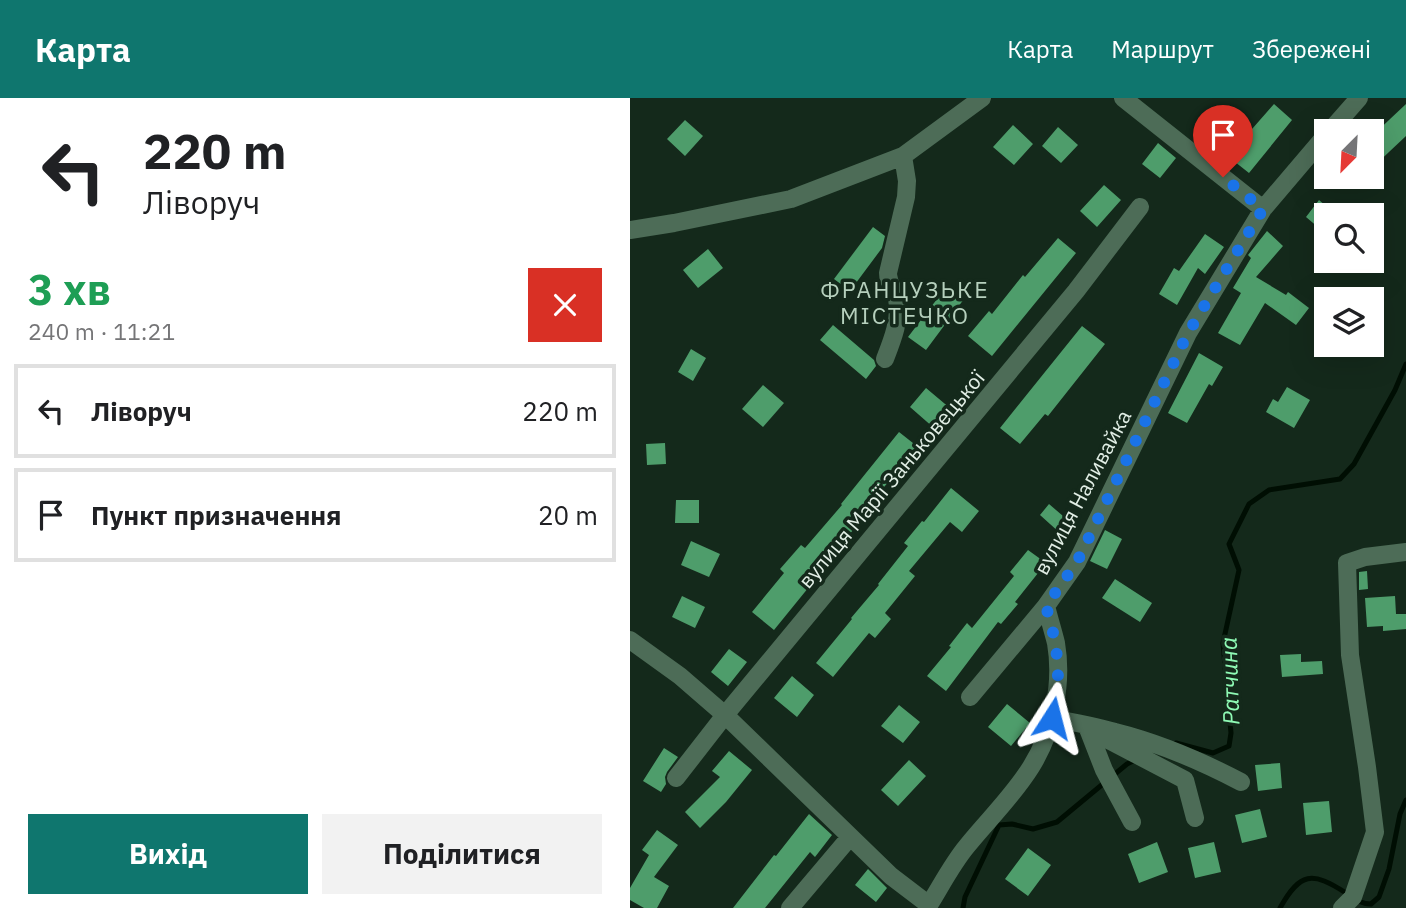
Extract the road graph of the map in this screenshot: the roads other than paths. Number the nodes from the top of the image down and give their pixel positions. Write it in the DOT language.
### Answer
graph roads {
  1 [pos="982,98"];
  2 [pos="1124,98"];
  3 [pos="1359,98"];
  4 [pos="1340,119"];
  5 [pos="1314,149"];
  6 [pos="903,156"];
  7 [pos="1140,207"];
  8 [pos="1263,209"];
  9 [pos="630,230"];
  10 [pos="885,359"];
  11 [pos="1406,552"];
  12 [pos="1046,606"];
  13 [pos="630,640"];
  14 [pos="970,696"];
  15 [pos="725,715"];
  16 [pos="1052,718"];
  17 [pos="1083,726"];
  18 [pos="676,778"];
  19 [pos="1241,782"];
  20 [pos="1195,818"];
  21 [pos="1132,822"];
  22 [pos="850,837"];
  23 [pos="929,907"];
  24 [pos="790,908"];
  25 [pos="1342,908"];
  1 -- 6 [label="street"];
  2 -- 8 [label="street"];
  3 -- 4 [label="street, вулиця Наливайка"];
  5 -- 8 [label="street, вулиця Наливайка"];
  6 -- 9 [label="street"];
  6 -- 10 [label="street"];
  7 -- 15 [label="street, вулиця Марії Заньковецької"];
  8 -- 12 [label="street, вулиця Наливайка"];
  11 -- 25 [label="street"];
  12 -- 14 [label="street"];
  12 -- 16 [label="street, вулиця Наливайка"];
  13 -- 15 [label="street"];
  15 -- 18 [label="street, вулиця Марії Заньковецької"];
  15 -- 22 [label="street"];
  16 -- 17 [label="street"];
  16 -- 23 [label="street, вулиця Наливайка"];
  17 -- 19 [label="street"];
  17 -- 20 [label="street"];
  17 -- 21 [label="street"];
  22 -- 23 [label="street"];
  22 -- 24 [label="street"];
}
